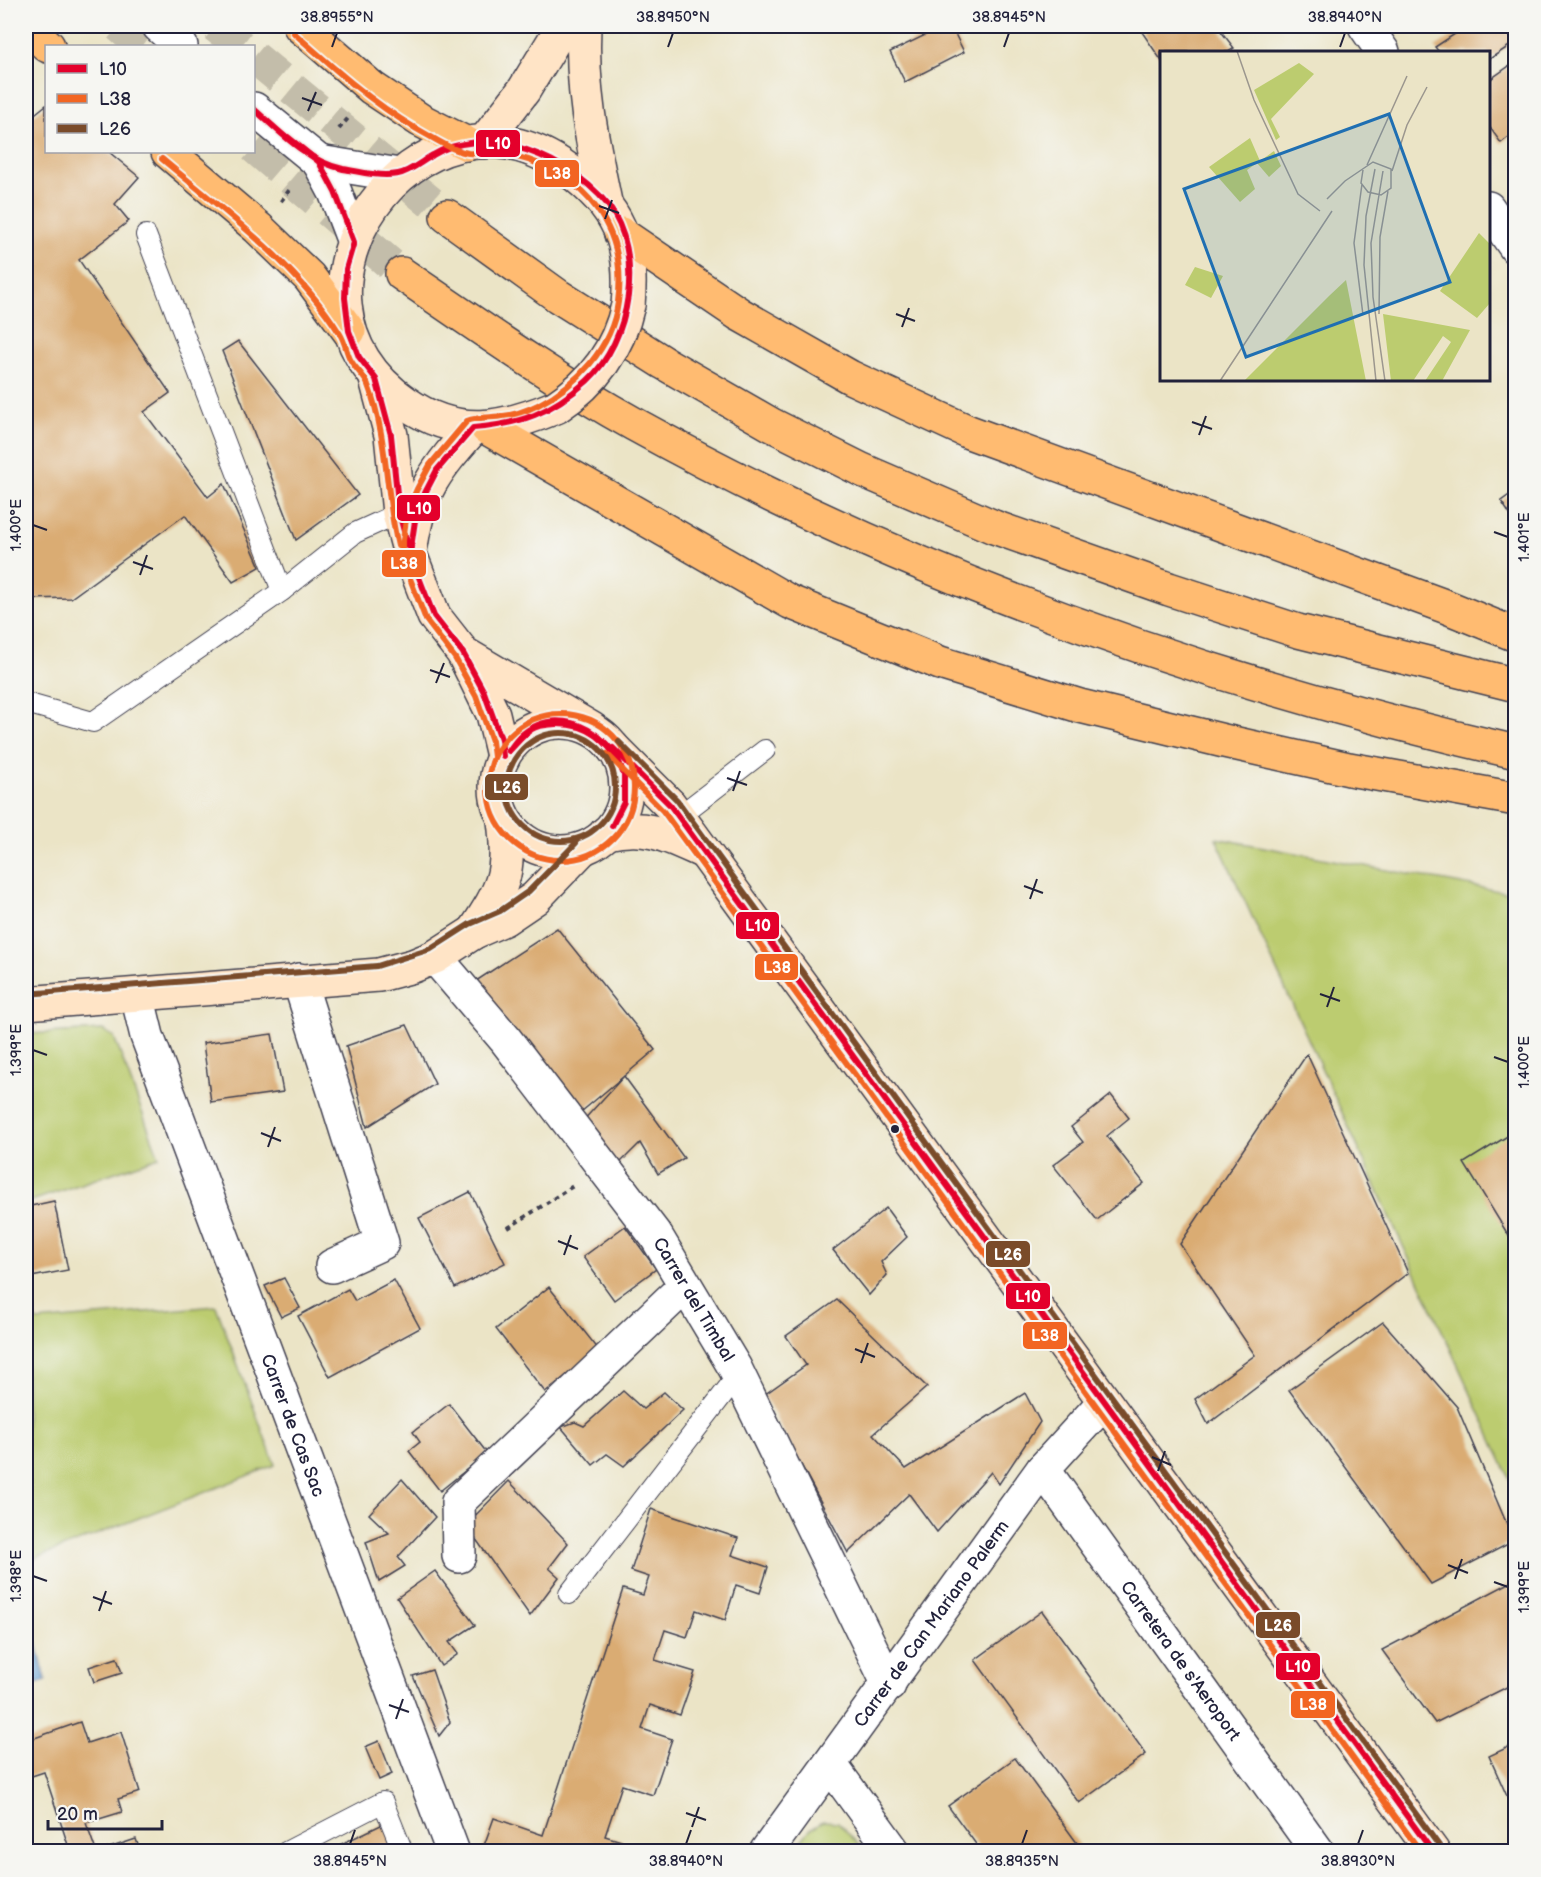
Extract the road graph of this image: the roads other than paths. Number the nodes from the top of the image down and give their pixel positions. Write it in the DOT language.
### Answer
graph roads {
  1 [pos="26,26"];
  2 [pos="159,26"];
  3 [pos="300,26"];
  4 [pos="563,26"];
  5 [pos="584,26"];
  6 [pos="1365,26"];
  7 [pos="47,45"];
  8 [pos="180,45"];
  9 [pos="1382,51"];
  10 [pos="255,110"];
  11 [pos="475,143"];
  12 [pos="169,153"];
  13 [pos="319,162"];
  14 [pos="399,174"];
  15 [pos="605,202"];
  16 [pos="1490,211"];
  17 [pos="447,216"];
  18 [pos="621,234"];
  19 [pos="146,235"];
  20 [pos="354,242"];
  21 [pos="1515,248"];
  22 [pos="402,274"];
  23 [pos="349,331"];
  24 [pos="376,379"];
  25 [pos="480,428"];
  26 [pos="399,513"];
  27 [pos="410,554"];
  28 [pos="282,591"];
  29 [pos="1515,635"];
  30 [pos="463,653"];
  31 [pos="1515,686"];
  32 [pos="26,703"];
  33 [pos="602,739"];
  34 [pos="765,750"];
  35 [pos="1515,752"];
  36 [pos="503,756"];
  37 [pos="1515,800"];
  38 [pos="678,817"];
  39 [pos="504,821"];
  40 [pos="594,841"];
  41 [pos="704,852"];
  42 [pos="474,932"];
  43 [pos="435,957"];
  44 [pos="300,980"];
  45 [pos="137,995"];
  46 [pos="26,1003"];
  47 [pos="332,1266"];
  48 [pos="686,1286"];
  49 [pos="738,1375"];
  50 [pos="1104,1402"];
  51 [pos="1043,1470"];
  52 [pos="459,1556"];
  53 [pos="569,1594"];
  54 [pos="889,1685"];
  55 [pos="830,1764"];
  56 [pos="286,1851"];
  57 [pos="403,1851"];
  58 [pos="453,1851"];
  59 [pos="766,1851"];
  60 [pos="894,1851"];
  61 [pos="1318,1851"];
  62 [pos="1433,1851"];
  1 -- 7 [label="highway"];
  2 -- 8 [label="street"];
  3 -- 11 [label="highway"];
  4 -- 11 [label="main road"];
  5 -- 15 [label="main road"];
  6 -- 9 [label="street"];
  10 -- 13 [label="street"];
  11 -- 14 [label="main road"];
  11 -- 15 [label="main road"];
  12 -- 23 [label="highway"];
  13 -- 14 [label="street"];
  13 -- 20 [label="street"];
  14 -- 20 [label="main road"];
  15 -- 18 [label="main road"];
  16 -- 21 [label="street"];
  17 -- 31 [label="highway"];
  18 -- 25 [label="main road, bridge"];
  18 -- 29 [label="highway"];
  19 -- 28 [label="lane"];
  20 -- 23 [label="main road"];
  22 -- 35 [label="highway"];
  23 -- 24 [label="main road"];
  24 -- 25 [label="main road"];
  24 -- 26 [label="main road"];
  25 -- 27 [label="main road"];
  25 -- 37 [label="highway"];
  26 -- 27 [label="main road"];
  26 -- 28 [label="lane"];
  27 -- 30 [label="main road"];
  28 -- 32 [label="lane"];
  30 -- 33 [label="main road"];
  30 -- 36 [label="main road"];
  33 -- 36 [label="main road"];
  33 -- 38 [label="main road"];
  33 -- 40 [label="main road"];
  34 -- 38 [label="lane"];
  36 -- 39 [label="main road"];
  38 -- 41 [label="main road"];
  39 -- 40 [label="main road"];
  39 -- 42 [label="main road"];
  40 -- 41 [label="main road"];
  40 -- 42 [label="main road"];
  41 -- 50 [label="main road"];
  42 -- 43 [label="main road"];
  43 -- 44 [label="main road"];
  43 -- 48 [label="street, Carrer del Timbal"];
  44 -- 45 [label="main road"];
  44 -- 47 [label="street"];
  45 -- 46 [label="main road"];
  45 -- 58 [label="street, Carrer de Cas Sac"];
  48 -- 49 [label="street, Carrer del Timbal"];
  48 -- 52 [label="street"];
  49 -- 53 [label="lane"];
  49 -- 54 [label="street, Carrer del Timbal"];
  50 -- 51 [label="street, Carrer de Can Mariano Palerm"];
  50 -- 62 [label="main road"];
  51 -- 54 [label="street, Carrer de Can Mariano Palerm"];
  51 -- 61 [label="street, Carretera de s'Aeroport"];
  54 -- 55 [label="street, Carrer de Can Mariano Palerm"];
  55 -- 59 [label="street, Carrer de Can Mariano Palerm"];
  55 -- 60 [label="street"];
  56 -- 57 [label="lane"];
}
